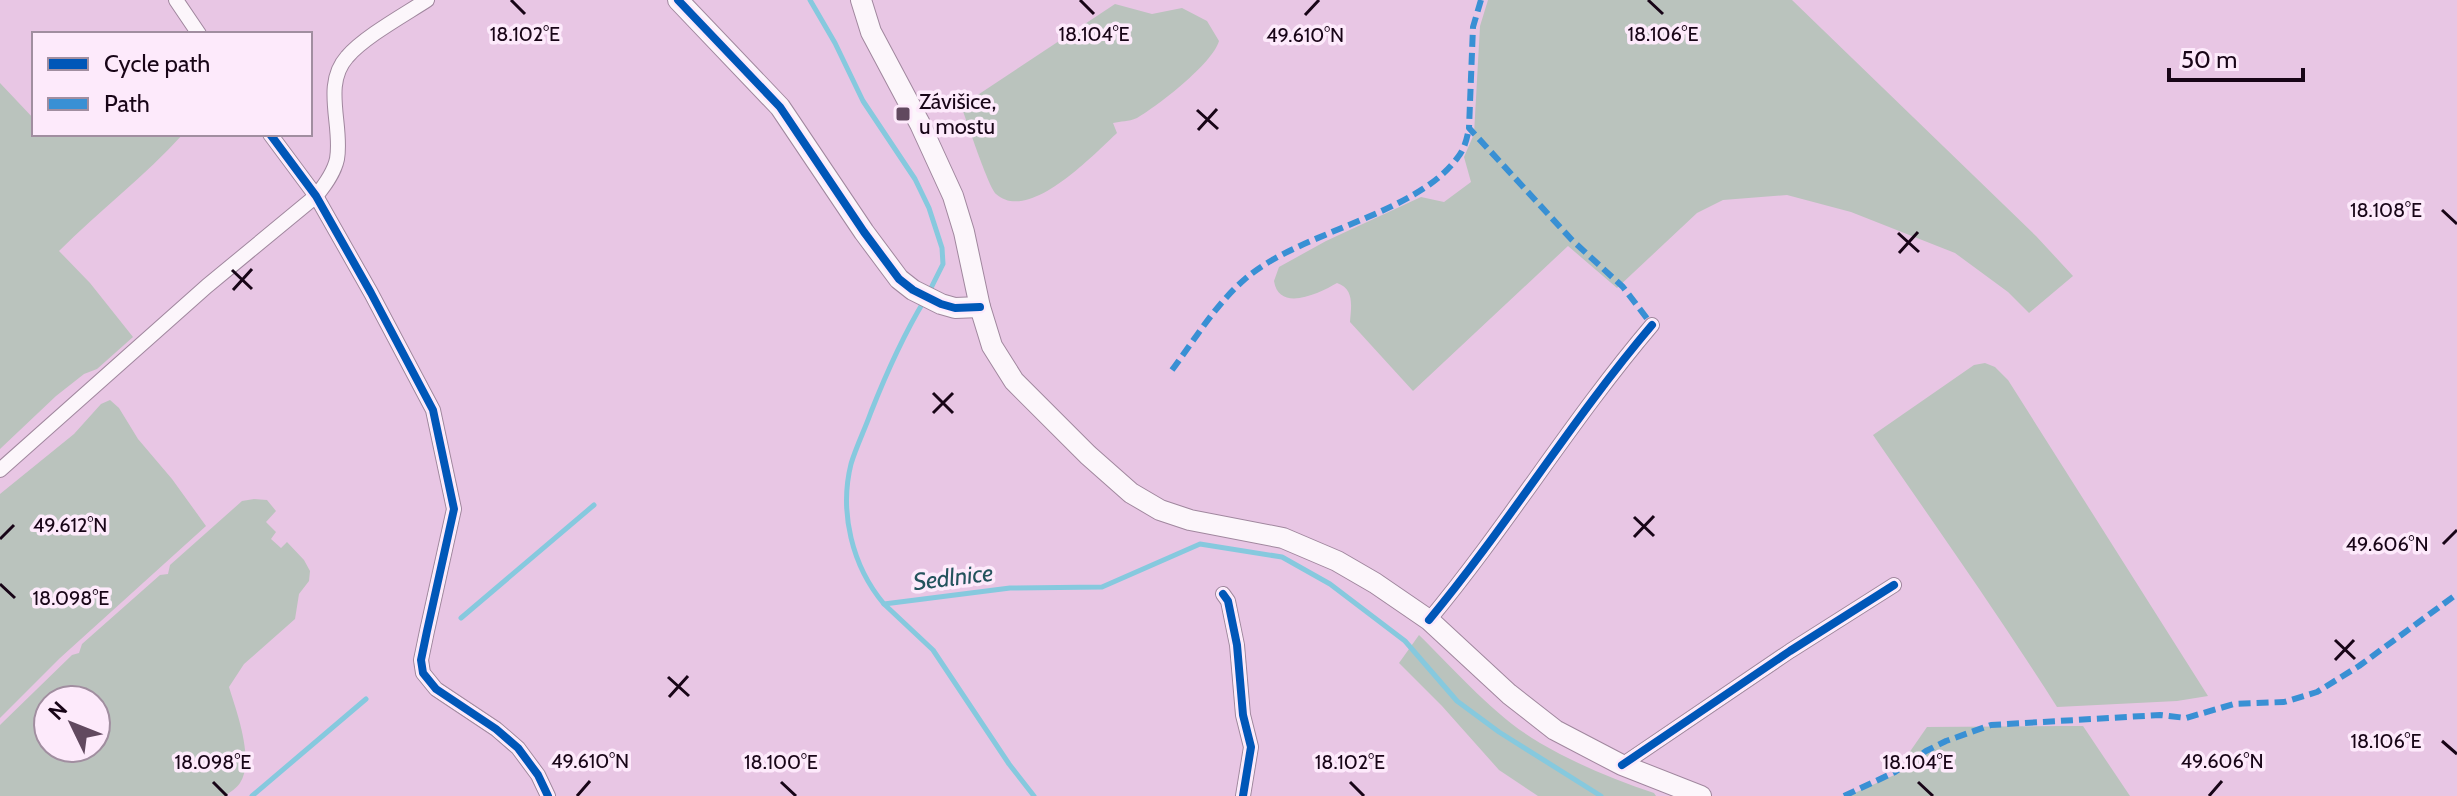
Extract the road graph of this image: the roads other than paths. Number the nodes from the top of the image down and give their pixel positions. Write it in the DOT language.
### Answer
graph roads {
  1 [pos="176,0"];
  2 [pos="427,0"];
  3 [pos="678,0"];
  4 [pos="861,0"];
  5 [pos="198,32"];
  6 [pos="271,136"];
  7 [pos="316,196"];
  8 [pos="980,307"];
  9 [pos="1652,325"];
  10 [pos="0,470"];
  11 [pos="1894,585"];
  12 [pos="1223,594"];
  13 [pos="1429,620"];
  14 [pos="1622,765"];
  15 [pos="548,796"];
  16 [pos="1243,796"];
  17 [pos="1701,796"];
  1 -- 5 [label="street"];
  2 -- 7 [label="street"];
  3 -- 8 [label="main road"];
  4 -- 8 [label="main road"];
  6 -- 7 [label="street"];
  7 -- 10 [label="street"];
  7 -- 15 [label="street"];
  8 -- 13 [label="main road"];
  9 -- 13 [label="street"];
  11 -- 14 [label="street"];
  12 -- 16 [label="street"];
  13 -- 14 [label="main road"];
  14 -- 17 [label="main road"];
}
